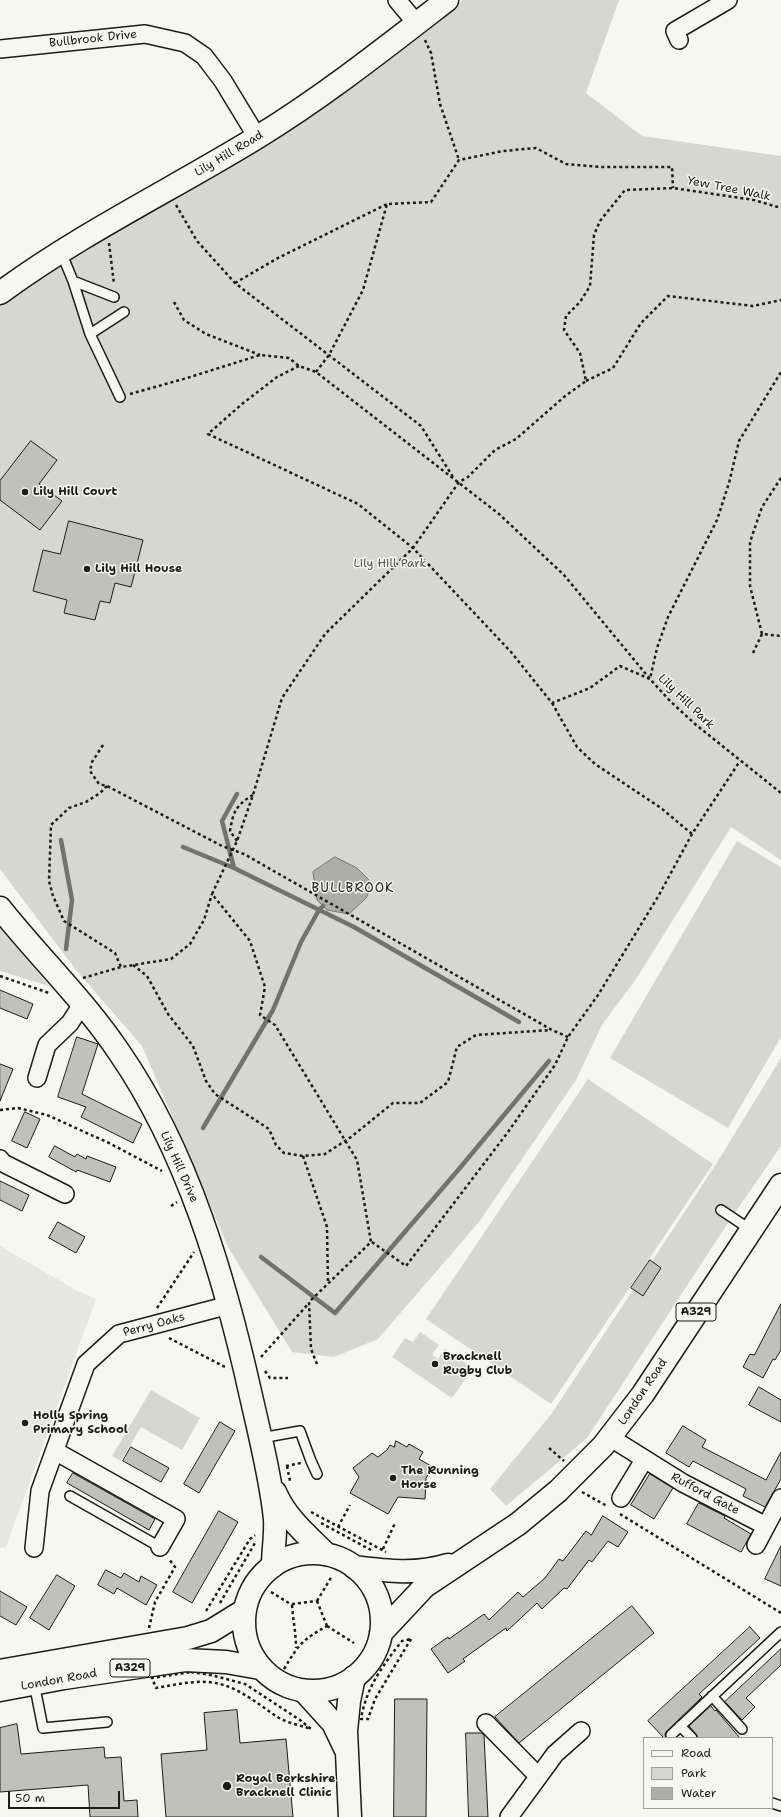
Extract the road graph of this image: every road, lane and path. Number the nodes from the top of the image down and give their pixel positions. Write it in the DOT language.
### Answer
graph roads {
  1 [pos="397,0"];
  2 [pos="448,0"];
  3 [pos="728,0"];
  4 [pos="417,24"];
  5 [pos="674,31"];
  6 [pos="0,49"];
  7 [pos="257,137"];
  8 [pos="459,160"];
  9 [pos="673,188"];
  10 [pos="167,191"];
  11 [pos="387,204"];
  12 [pos="781,208"];
  13 [pos="109,239"];
  14 [pos="61,252"];
  15 [pos="73,281"];
  16 [pos="235,283"];
  17 [pos="0,293"];
  18 [pos="114,297"];
  19 [pos="781,300"];
  20 [pos="174,302"];
  21 [pos="124,312"];
  22 [pos="90,334"];
  23 [pos="260,355"];
  24 [pos="329,355"];
  25 [pos="299,366"];
  26 [pos="316,372"];
  27 [pos="781,372"];
  28 [pos="586,381"];
  29 [pos="120,397"];
  30 [pos="781,478"];
  31 [pos="454,479"];
  32 [pos="459,482"];
  33 [pos="413,548"];
  34 [pos="762,634"];
  35 [pos="781,636"];
  36 [pos="753,653"];
  37 [pos="650,679"];
  38 [pos="552,703"];
  39 [pos="103,745"];
  40 [pos="740,761"];
  41 [pos="107,786"];
  42 [pos="781,793"];
  43 [pos="253,796"];
  44 [pos="692,834"];
  45 [pos="237,841"];
  46 [pos="232,850"];
  47 [pos="212,894"];
  48 [pos="0,908"];
  49 [pos="133,965"];
  50 [pos="121,967"];
  51 [pos="0,976"];
  52 [pos="87,976"];
  53 [pos="56,995"];
  54 [pos="85,1006"];
  55 [pos="552,1030"];
  56 [pos="568,1037"];
  57 [pos="37,1078"];
  58 [pos="0,1110"];
  59 [pos="345,1141"];
  60 [pos="303,1156"];
  61 [pos="0,1159"];
  62 [pos="169,1174"];
  63 [pos="781,1185"];
  64 [pos="65,1194"];
  65 [pos="721,1210"];
  66 [pos="751,1230"];
  67 [pos="371,1242"];
  68 [pos="195,1249"];
  69 [pos="328,1284"];
  70 [pos="309,1302"];
  71 [pos="229,1305"];
  72 [pos="154,1312"];
  73 [pos="166,1337"];
  74 [pos="258,1361"];
  75 [pos="317,1364"];
  76 [pos="262,1366"];
  77 [pos="232,1369"];
  78 [pos="288,1378"];
  79 [pos="260,1438"];
  80 [pos="611,1438"];
  81 [pos="550,1448"];
  82 [pos="55,1450"];
  83 [pos="644,1460"];
  84 [pos="569,1465"];
  85 [pos="287,1466"];
  86 [pos="266,1471"];
  87 [pos="318,1474"];
  88 [pos="291,1485"];
  89 [pos="579,1491"];
  90 [pos="70,1496"];
  91 [pos="781,1498"];
  92 [pos="350,1505"];
  93 [pos="617,1507"];
  94 [pos="304,1508"];
  95 [pos="395,1523"];
  96 [pos="338,1526"];
  97 [pos="766,1526"];
  98 [pos="255,1535"];
  99 [pos="354,1541"];
  100 [pos="255,1545"];
  101 [pos="756,1545"];
  102 [pos="160,1547"];
  103 [pos="34,1548"];
  104 [pos="384,1549"];
  105 [pos="326,1554"];
  106 [pos="463,1560"];
  107 [pos="273,1566"];
  108 [pos="354,1567"];
  109 [pos="332,1576"];
  110 [pos="271,1592"];
  111 [pos="317,1601"];
  112 [pos="219,1604"];
  113 [pos="292,1604"];
  114 [pos="245,1610"];
  115 [pos="204,1613"];
  116 [pos="781,1613"];
  117 [pos="327,1626"];
  118 [pos="154,1628"];
  119 [pos="151,1631"];
  120 [pos="781,1632"];
  121 [pos="381,1633"];
  122 [pos="147,1634"];
  123 [pos="354,1642"];
  124 [pos="296,1649"];
  125 [pos="385,1662"];
  126 [pos="260,1668"];
  127 [pos="284,1669"];
  128 [pos="0,1670"];
  129 [pos="354,1677"];
  130 [pos="34,1684"];
  131 [pos="156,1688"];
  132 [pos="0,1690"];
  133 [pos="304,1691"];
  134 [pos="712,1696"];
  135 [pos="267,1698"];
  136 [pos="361,1719"];
  137 [pos="107,1722"];
  138 [pos="486,1723"];
  139 [pos="680,1726"];
  140 [pos="742,1729"];
  141 [pos="581,1731"];
  142 [pos="671,1735"];
  143 [pos="691,1737"];
  144 [pos="348,1755"];
  145 [pos="538,1776"];
  146 [pos="350,1817"];
  147 [pos="509,1817"];
  1 -- 4 [label="street"];
  2 -- 4 [label="main road, Lily Hill Road"];
  3 -- 5 [label="street"];
  4 -- 7 [label="main road, Lily Hill Road"];
  4 -- 8 [label="path"];
  6 -- 7 [label="street, Bullbrook Drive"];
  7 -- 10 [label="main road, Lily Hill Road"];
  8 -- 9 [label="path"];
  8 -- 11 [label="path"];
  9 -- 12 [label="path, Yew Tree Walk"];
  9 -- 28 [label="path, Yew Tree Walk"];
  10 -- 14 [label="main road, Lily Hill Road"];
  10 -- 16 [label="path"];
  11 -- 16 [label="path"];
  11 -- 24 [label="path"];
  13 -- 18 [label="path"];
  14 -- 15 [label="lane"];
  14 -- 17 [label="main road, Lily Hill Road"];
  15 -- 18 [label="lane"];
  15 -- 22 [label="lane"];
  16 -- 24 [label="path"];
  19 -- 28 [label="path"];
  20 -- 23 [label="path"];
  21 -- 22 [label="lane"];
  22 -- 29 [label="lane"];
  23 -- 25 [label="path, Lily Hill Park"];
  23 -- 29 [label="path, Lily Hill Park"];
  24 -- 26 [label="path"];
  24 -- 31 [label="path"];
  25 -- 26 [label="path, Lily Hill Park"];
  25 -- 33 [label="path"];
  26 -- 31 [label="path, Lily Hill Park"];
  27 -- 37 [label="path"];
  28 -- 32 [label="path"];
  30 -- 34 [label="path"];
  31 -- 32 [label="path, Lily Hill Park"];
  32 -- 33 [label="path"];
  32 -- 37 [label="path, Lily Hill Park"];
  33 -- 38 [label="path"];
  33 -- 43 [label="path"];
  34 -- 35 [label="path"];
  34 -- 36 [label="path"];
  37 -- 38 [label="path"];
  37 -- 40 [label="path, Lily Hill Park"];
  38 -- 44 [label="path"];
  39 -- 41 [label="path"];
  40 -- 42 [label="path, Lily Hill Park"];
  40 -- 44 [label="path"];
  41 -- 46 [label="path"];
  41 -- 50 [label="path"];
  43 -- 45 [label="path"];
  43 -- 45 [label="path"];
  44 -- 56 [label="path"];
  45 -- 46 [label="path"];
  46 -- 47 [label="path"];
  46 -- 55 [label="path"];
  47 -- 49 [label="path"];
  47 -- 59 [label="path"];
  48 -- 54 [label="main road, Lily Hill Drive"];
  49 -- 50 [label="path"];
  49 -- 60 [label="path"];
  50 -- 52 [label="path"];
  51 -- 53 [label="path"];
  54 -- 57 [label="street"];
  54 -- 71 [label="main road, Lily Hill Drive"];
  55 -- 56 [label="path"];
  55 -- 59 [label="path"];
  56 -- 67 [label="path"];
  58 -- 62 [label="path"];
  59 -- 60 [label="path"];
  59 -- 67 [label="path"];
  60 -- 69 [label="path"];
  61 -- 64 [label="street"];
  63 -- 66 [label="main road, London Road / A329"];
  65 -- 66 [label="lane"];
  66 -- 80 [label="main road, London Road / A329"];
  67 -- 69 [label="path"];
  68 -- 72 [label="path"];
  69 -- 70 [label="path"];
  70 -- 74 [label="path"];
  70 -- 75 [label="path"];
  71 -- 79 [label="main road, Lily Hill Drive"];
  71 -- 82 [label="street, Perry Oaks"];
  73 -- 77 [label="path"];
  76 -- 78 [label="path"];
  79 -- 86 [label="main road, Lily Hill Drive"];
  79 -- 87 [label="lane"];
  80 -- 83 [label="street, Rufford Gate"];
  80 -- 106 [label="main road, London Road / A329"];
  81 -- 84 [label="path"];
  82 -- 102 [label="street"];
  82 -- 103 [label="street, Perry Oaks"];
  83 -- 93 [label="street"];
  83 -- 97 [label="street, Rufford Gate"];
  85 -- 88 [label="path"];
  86 -- 105 [label="main road, Lily Hill Drive"];
  86 -- 107 [label="main road, Lily Hill Drive"];
  89 -- 93 [label="path"];
  90 -- 102 [label="lane"];
  91 -- 97 [label="street"];
  92 -- 96 [label="path"];
  93 -- 116 [label="path"];
  94 -- 96 [label="path"];
  95 -- 104 [label="path"];
  96 -- 104 [label="path"];
  97 -- 101 [label="street"];
  98 -- 115 [label="path"];
  99 -- 104 [label="path"];
  100 -- 112 [label="path"];
  102 -- 122 [label="path"];
  105 -- 107 [label="main road, A329"];
  105 -- 108 [label="main road, A329"];
  106 -- 108 [label="main road, London Road / A329"];
  106 -- 121 [label="main road, London Road / A329"];
  107 -- 114 [label="main road, A329"];
  108 -- 121 [label="main road, A329"];
  109 -- 111 [label="path"];
  110 -- 113 [label="path"];
  111 -- 113 [label="path"];
  111 -- 117 [label="path"];
  113 -- 124 [label="path"];
  114 -- 126 [label="main road, A329"];
  114 -- 128 [label="main road, London Road / A329"];
  117 -- 123 [label="path"];
  117 -- 124 [label="path"];
  118 -- 119 [label="path"];
  120 -- 134 [label="lane"];
  121 -- 129 [label="main road, A329"];
  124 -- 127 [label="path"];
  125 -- 136 [label="path"];
  126 -- 130 [label="main road, London Road / A329"];
  126 -- 133 [label="main road, A329"];
  129 -- 133 [label="main road, A329"];
  129 -- 144 [label="main road"];
  130 -- 132 [label="main road, London Road / A329"];
  130 -- 137 [label="lane"];
  131 -- 135 [label="path"];
  133 -- 144 [label="main road"];
  134 -- 139 [label="lane"];
  134 -- 140 [label="lane"];
  138 -- 145 [label="street"];
  139 -- 142 [label="lane"];
  139 -- 143 [label="lane"];
  141 -- 145 [label="street"];
  144 -- 146 [label="main road"];
  145 -- 147 [label="street"];
}
